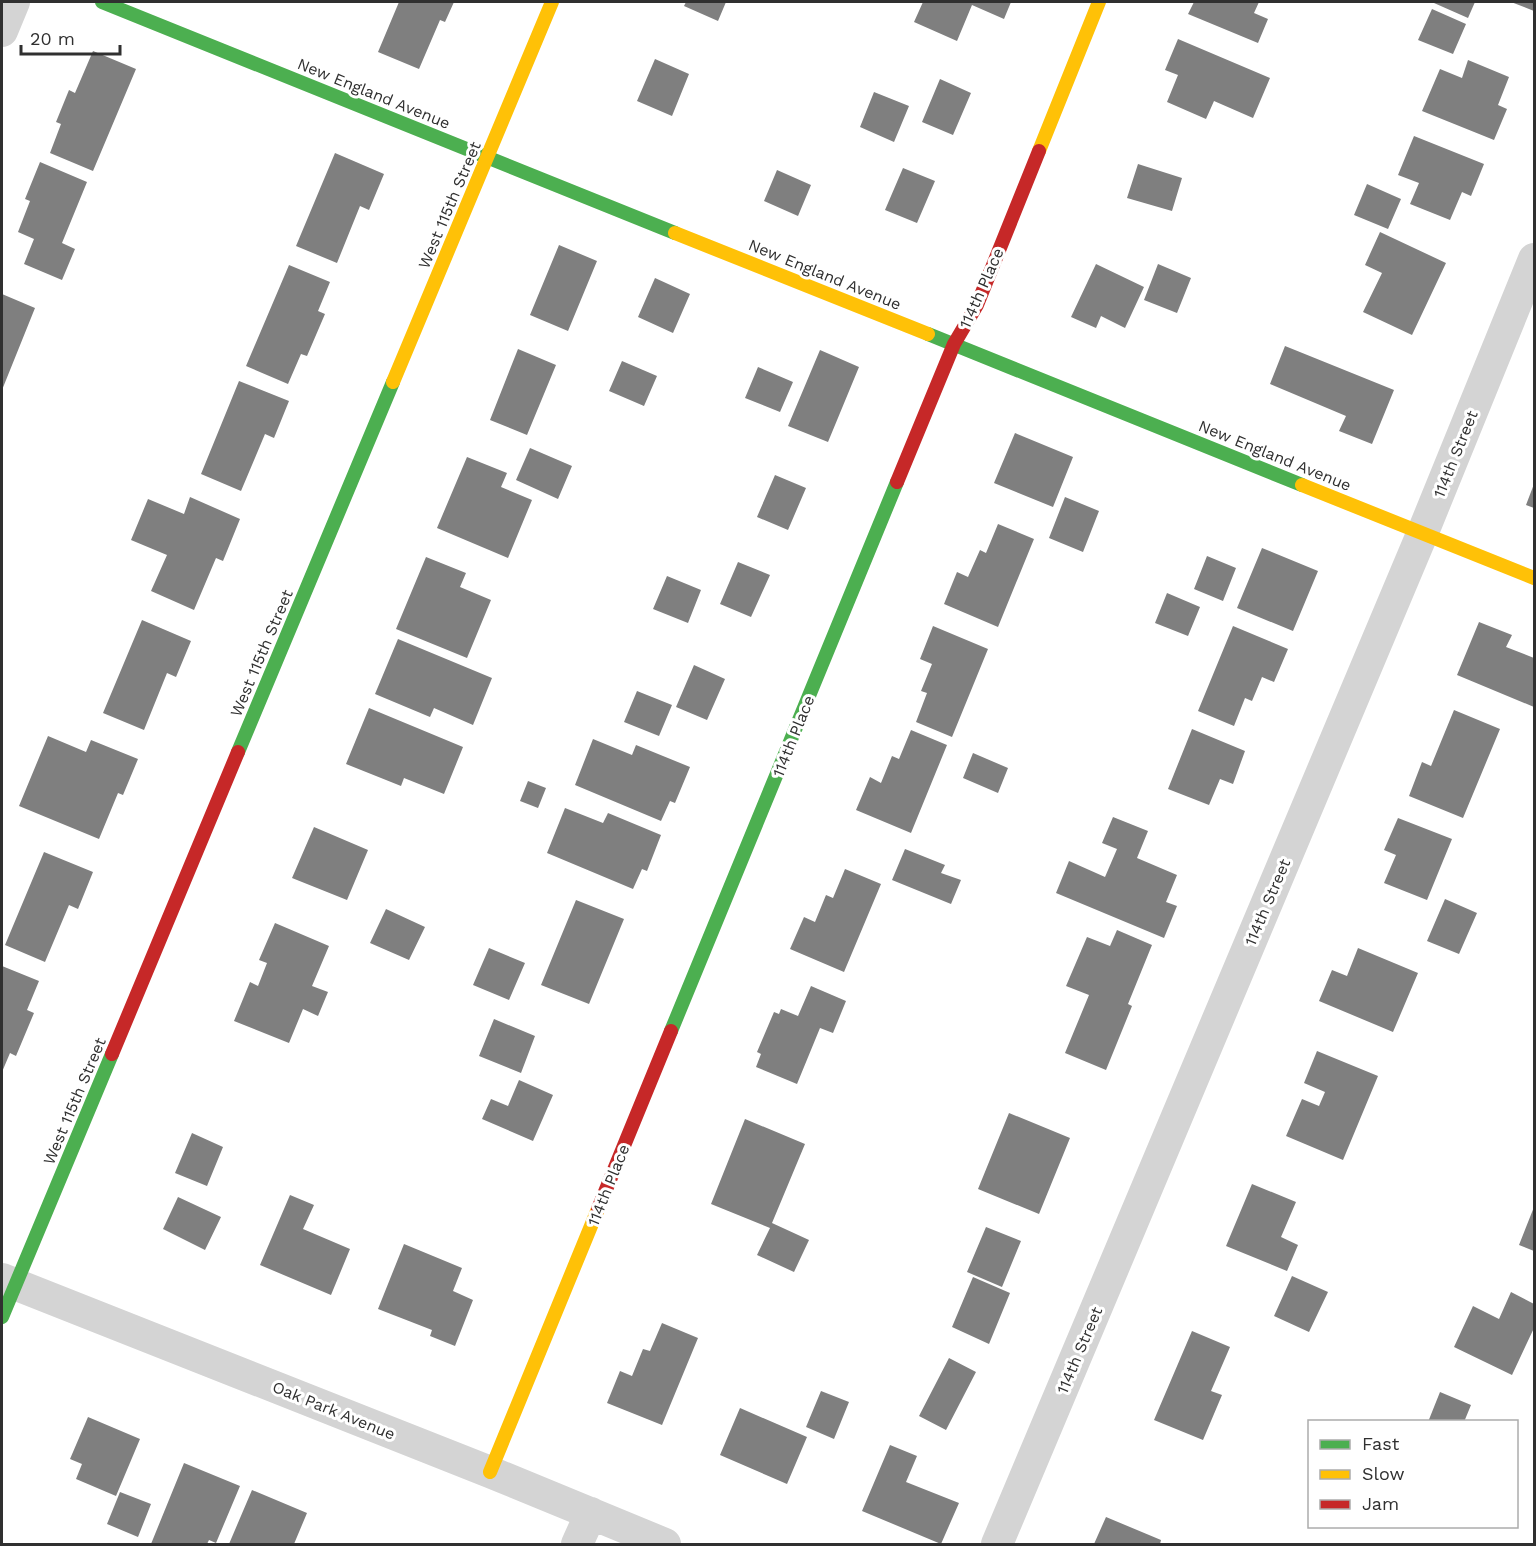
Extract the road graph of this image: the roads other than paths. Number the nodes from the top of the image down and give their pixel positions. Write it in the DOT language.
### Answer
graph roads {
  1 [pos="14,2"];
  2 [pos="102,2"];
  3 [pos="552,2"];
  4 [pos="1099,2"];
  5 [pos="2,30"];
  6 [pos="487,156"];
  7 [pos="1534,259"];
  8 [pos="954,344"];
  9 [pos="1423,532"];
  10 [pos="1534,578"];
  11 [pos="8,1281"];
  12 [pos="2,1317"];
  13 [pos="490,1472"];
  14 [pos="591,1513"];
  15 [pos="577,1545"];
  16 [pos="665,1545"];
  17 [pos="997,1545"];
  1 -- 5 [label="street"];
  2 -- 6 [label="street, New England Avenue"];
  3 -- 6 [label="street, West 115th Street"];
  4 -- 8 [label="street, 114th Place"];
  6 -- 8 [label="street, New England Avenue"];
  6 -- 11 [label="street, West 115th Street"];
  7 -- 9 [label="street, 114th Street"];
  8 -- 9 [label="street, New England Avenue"];
  8 -- 13 [label="street, 114th Place"];
  9 -- 10 [label="street, New England Avenue"];
  9 -- 17 [label="street, 114th Street"];
  11 -- 12 [label="street, West 115th Street"];
  11 -- 13 [label="street, Oak Park Avenue"];
  13 -- 14 [label="street, Oak Park Avenue"];
  14 -- 15 [label="street"];
  14 -- 16 [label="street, Oak Park Avenue"];
}
